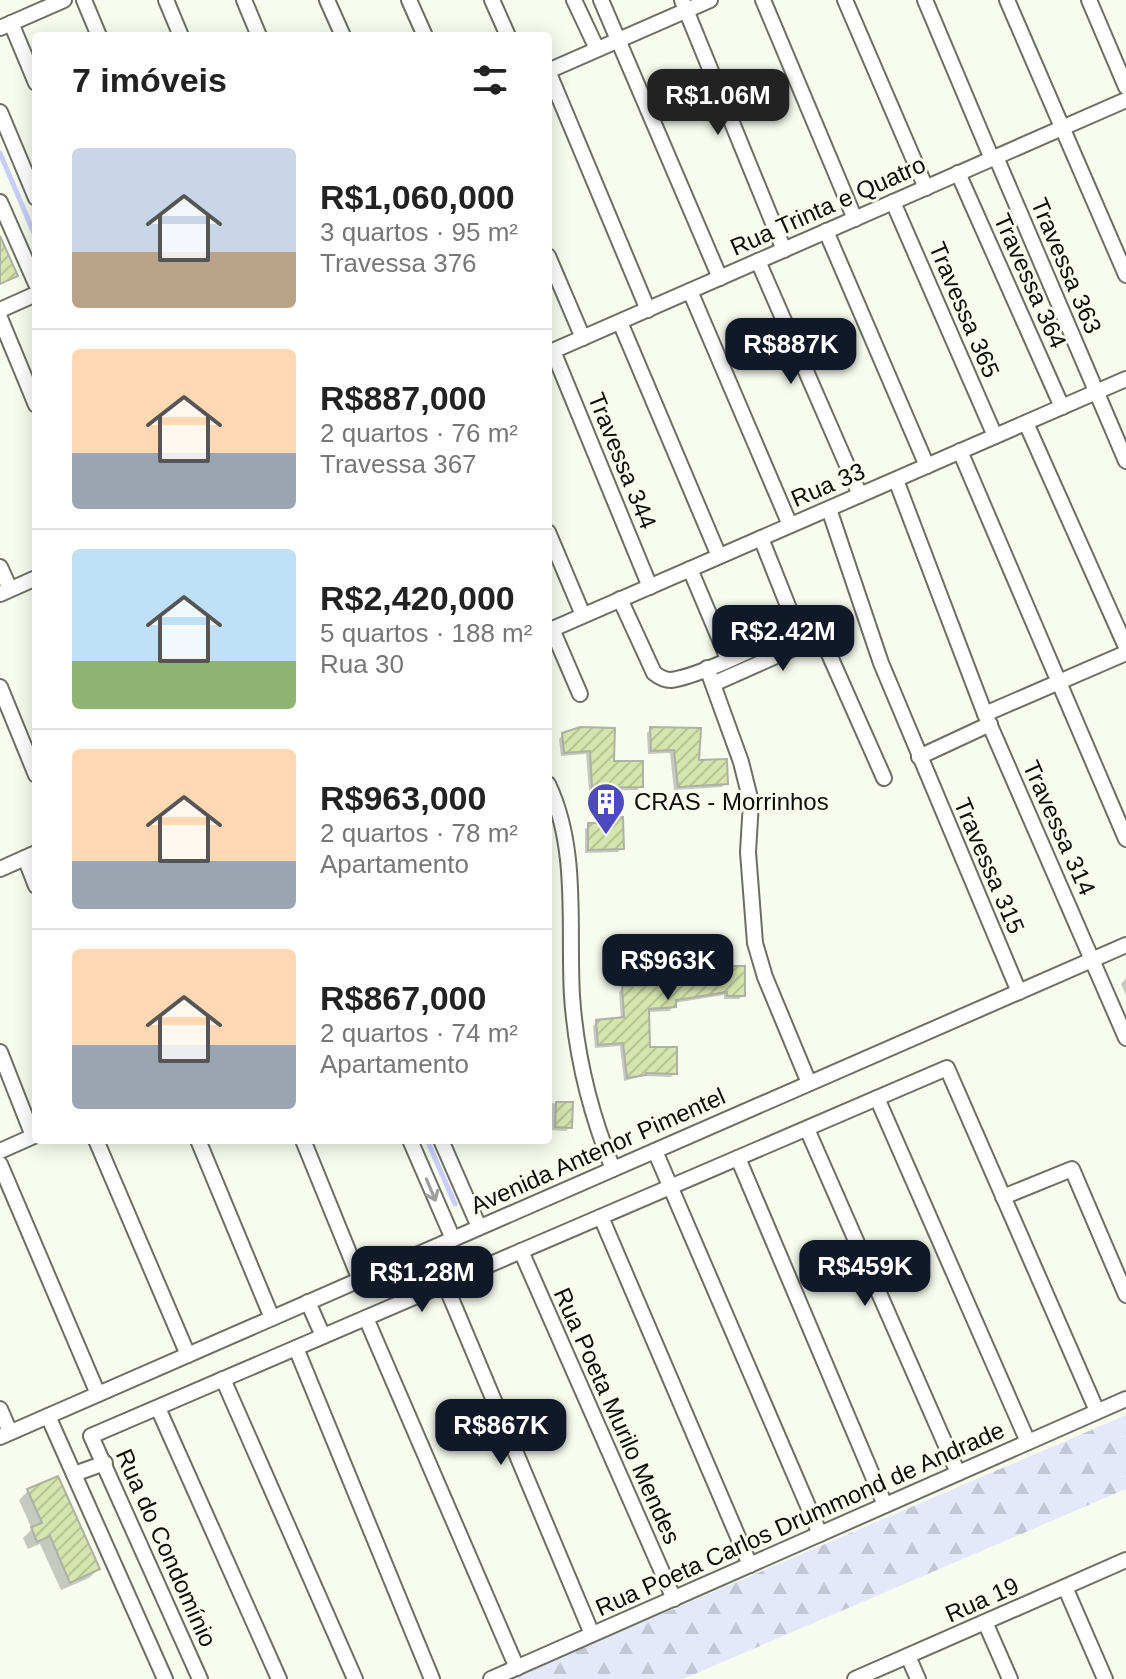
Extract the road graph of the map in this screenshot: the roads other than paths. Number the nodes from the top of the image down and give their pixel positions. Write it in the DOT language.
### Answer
graph roads {
  1 [pos="64,0"];
  2 [pos="84,0"];
  3 [pos="166,0"];
  4 [pos="244,0"];
  5 [pos="327,0"];
  6 [pos="409,0"];
  7 [pos="492,0"];
  8 [pos="574,0"];
  9 [pos="601,0"];
  10 [pos="710,0"];
  11 [pos="763,0"];
  12 [pos="845,0"];
  13 [pos="925,0"];
  14 [pos="1007,0"];
  15 [pos="1089,0"];
  16 [pos="684,5"];
  17 [pos="5,25"];
  18 [pos="97,32"];
  19 [pos="179,32"];
  20 [pos="257,32"];
  21 [pos="341,32"];
  22 [pos="423,32"];
  23 [pos="506,32"];
  24 [pos="619,40"];
  25 [pos="597,49"];
  26 [pos="552,69"];
  27 [pos="32,76"];
  28 [pos="552,81"];
  29 [pos="1126,87"];
  30 [pos="1126,100"];
  31 [pos="0,112"];
  32 [pos="1061,128"];
  33 [pos="994,158"];
  34 [pos="958,173"];
  35 [pos="32,188"];
  36 [pos="926,188"];
  37 [pos="0,202"];
  38 [pos="893,202"];
  39 [pos="855,219"];
  40 [pos="826,231"];
  41 [pos="784,250"];
  42 [pos="758,261"];
  43 [pos="552,265"];
  44 [pos="32,275"];
  45 [pos="1126,275"];
  46 [pos="720,278"];
  47 [pos="690,291"];
  48 [pos="32,296"];
  49 [pos="0,310"];
  50 [pos="648,310"];
  51 [pos="0,318"];
  52 [pos="620,322"];
  53 [pos="583,338"];
  54 [pos="552,351"];
  55 [pos="552,357"];
  56 [pos="1126,379"];
  57 [pos="1095,393"];
  58 [pos="32,395"];
  59 [pos="1062,407"];
  60 [pos="1026,423"];
  61 [pos="995,436"];
  62 [pos="960,451"];
  63 [pos="1126,461"];
  64 [pos="927,466"];
  65 [pos="896,480"];
  66 [pos="860,495"];
  67 [pos="829,509"];
  68 [pos="790,525"];
  69 [pos="761,538"];
  70 [pos="552,541"];
  71 [pos="719,556"];
  72 [pos="0,567"];
  73 [pos="690,569"];
  74 [pos="32,580"];
  75 [pos="650,587"];
  76 [pos="5,592"];
  77 [pos="620,599"];
  78 [pos="583,615"];
  79 [pos="552,629"];
  80 [pos="552,634"];
  81 [pos="1126,650"];
  82 [pos="728,659"];
  83 [pos="707,668"];
  84 [pos="1059,682"];
  85 [pos="713,684"];
  86 [pos="0,687"];
  87 [pos="580,694"];
  88 [pos="987,719"];
  89 [pos="919,757"];
  90 [pos="32,765"];
  91 [pos="882,774"];
  92 [pos="552,793"];
  93 [pos="1126,839"];
  94 [pos="30,856"];
  95 [pos="0,869"];
  96 [pos="1126,945"];
  97 [pos="1093,959"];
  98 [pos="1019,992"];
  99 [pos="1126,1038"];
  100 [pos="0,1052"];
  101 [pos="809,1083"];
  102 [pos="877,1098"];
  103 [pos="32,1128"];
  104 [pos="807,1129"];
  105 [pos="32,1136"];
  106 [pos="98,1144"];
  107 [pos="200,1144"];
  108 [pos="305,1144"];
  109 [pos="412,1144"];
  110 [pos="443,1144"];
  111 [pos="0,1151"];
  112 [pos="655,1151"];
  113 [pos="738,1158"];
  114 [pos="0,1164"];
  115 [pos="613,1169"];
  116 [pos="670,1187"];
  117 [pos="1003,1197"];
  118 [pos="601,1217"];
  119 [pos="479,1227"];
  120 [pos="453,1239"];
  121 [pos="521,1251"];
  122 [pos="360,1280"];
  123 [pos="445,1284"];
  124 [pos="1126,1295"];
  125 [pos="308,1302"];
  126 [pos="272,1318"];
  127 [pos="366,1318"];
  128 [pos="323,1336"];
  129 [pos="296,1348"];
  130 [pos="188,1355"];
  131 [pos="223,1379"];
  132 [pos="98,1394"];
  133 [pos="1126,1399"];
  134 [pos="158,1408"];
  135 [pos="0,1409"];
  136 [pos="1097,1411"];
  137 [pos="48,1416"];
  138 [pos="5,1434"];
  139 [pos="1028,1442"];
  140 [pos="105,1463"];
  141 [pos="958,1473"];
  142 [pos="74,1474"];
  143 [pos="885,1505"];
  144 [pos="820,1534"];
  145 [pos="1126,1560"];
  146 [pos="750,1565"];
  147 [pos="1065,1587"];
  148 [pos="674,1599"];
  149 [pos="985,1622"];
  150 [pos="592,1634"];
  151 [pos="908,1656"];
  152 [pos="517,1668"];
  153 [pos="165,1679"];
  154 [pos="200,1679"];
  155 [pos="279,1679"];
  156 [pos="355,1679"];
  157 [pos="432,1679"];
  158 [pos="491,1679"];
  159 [pos="855,1679"];
  160 [pos="918,1679"];
  161 [pos="1010,1679"];
  162 [pos="1105,1679"];
  1 -- 17 [label="street"];
  2 -- 18 [label="street"];
  3 -- 19 [label="street"];
  4 -- 20 [label="street"];
  5 -- 21 [label="street"];
  6 -- 22 [label="street"];
  7 -- 23 [label="street"];
  8 -- 25 [label="street"];
  9 -- 24 [label="street"];
  10 -- 16 [label="street"];
  11 -- 39 [label="street"];
  12 -- 36 [label="street"];
  13 -- 33 [label="street, Travessa 363"];
  14 -- 32 [label="street"];
  15 -- 29 [label="street"];
  16 -- 24 [label="street"];
  16 -- 41 [label="street"];
  17 -- 27 [label="street"];
  24 -- 25 [label="street"];
  24 -- 46 [label="street"];
  25 -- 26 [label="street"];
  28 -- 50 [label="street"];
  30 -- 32 [label="street, Rua Trinta e Quatro"];
  31 -- 35 [label="street"];
  32 -- 33 [label="street, Rua Trinta e Quatro"];
  32 -- 45 [label="street"];
  33 -- 34 [label="street, Rua Trinta e Quatro"];
  33 -- 57 [label="street, Travessa 363"];
  34 -- 36 [label="street, Rua Trinta e Quatro"];
  34 -- 59 [label="street, Travessa 364"];
  36 -- 38 [label="street, Rua Trinta e Quatro"];
  37 -- 44 [label="street"];
  38 -- 39 [label="street, Rua Trinta e Quatro"];
  38 -- 61 [label="street, Travessa 365"];
  39 -- 40 [label="street, Rua Trinta e Quatro"];
  40 -- 41 [label="street, Rua Trinta e Quatro"];
  40 -- 64 [label="street"];
  41 -- 42 [label="street, Rua Trinta e Quatro"];
  42 -- 46 [label="street, Rua Trinta e Quatro"];
  42 -- 66 [label="street"];
  43 -- 53 [label="street"];
  46 -- 47 [label="street, Rua Trinta e Quatro"];
  47 -- 50 [label="street, Rua Trinta e Quatro"];
  47 -- 68 [label="street"];
  48 -- 49 [label="street"];
  50 -- 52 [label="street, Rua Trinta e Quatro"];
  51 -- 58 [label="street"];
  52 -- 53 [label="street, Rua Trinta e Quatro"];
  52 -- 71 [label="street"];
  53 -- 54 [label="street, Rua Trinta e Quatro"];
  55 -- 75 [label="street, Travessa 344"];
  56 -- 57 [label="street, Rua 33"];
  57 -- 59 [label="street, Rua 33"];
  57 -- 63 [label="street, Travessa 363"];
  59 -- 60 [label="street, Rua 33"];
  60 -- 61 [label="street, Rua 33"];
  60 -- 81 [label="street"];
  61 -- 62 [label="street, Rua 33"];
  62 -- 64 [label="street, Rua 33"];
  62 -- 84 [label="street"];
  64 -- 65 [label="street, Rua 33"];
  65 -- 66 [label="street, Rua 33"];
  65 -- 88 [label="street, Travessa 314"];
  66 -- 67 [label="street, Rua 33"];
  67 -- 68 [label="street, Rua 33"];
  67 -- 89 [label="street, Travessa 315"];
  68 -- 69 [label="street, Rua 33"];
  69 -- 71 [label="street, Rua 33"];
  69 -- 82 [label="street"];
  70 -- 78 [label="street"];
  71 -- 73 [label="street, Rua 33"];
  72 -- 76 [label="street"];
  73 -- 75 [label="street, Rua 33"];
  73 -- 82 [label="street"];
  74 -- 76 [label="street"];
  75 -- 77 [label="street, Rua 33"];
  77 -- 78 [label="street, Rua 33"];
  77 -- 83 [label="street"];
  78 -- 79 [label="street, Rua 33"];
  80 -- 87 [label="street"];
  81 -- 84 [label="street"];
  82 -- 83 [label="street"];
  83 -- 85 [label="street"];
  84 -- 88 [label="street"];
  84 -- 93 [label="street"];
  85 -- 91 [label="street"];
  85 -- 101 [label="street"];
  86 -- 90 [label="street"];
  88 -- 89 [label="street"];
  88 -- 97 [label="street, Travessa 314"];
  89 -- 98 [label="street, Travessa 315"];
  92 -- 115 [label="street"];
  94 -- 95 [label="street"];
  96 -- 97 [label="street, Avenida Antenor Pimentel"];
  97 -- 98 [label="street, Avenida Antenor Pimentel"];
  97 -- 99 [label="street, Travessa 314"];
  98 -- 101 [label="street, Avenida Antenor Pimentel"];
  100 -- 103 [label="street"];
  101 -- 112 [label="street, Avenida Antenor Pimentel"];
  102 -- 104 [label="street"];
  102 -- 117 [label="street"];
  102 -- 139 [label="street"];
  104 -- 113 [label="street"];
  104 -- 141 [label="street"];
  105 -- 111 [label="street"];
  106 -- 130 [label="street"];
  107 -- 126 [label="street"];
  108 -- 122 [label="street"];
  109 -- 120 [label="street, one-way"];
  110 -- 119 [label="street"];
  112 -- 115 [label="street, Avenida Antenor Pimentel"];
  112 -- 116 [label="street"];
  113 -- 116 [label="street"];
  113 -- 143 [label="street"];
  114 -- 132 [label="street"];
  115 -- 119 [label="street, Avenida Antenor Pimentel"];
  116 -- 118 [label="street"];
  116 -- 144 [label="street"];
  117 -- 124 [label="street"];
  117 -- 136 [label="street"];
  118 -- 121 [label="street"];
  118 -- 146 [label="street"];
  119 -- 120 [label="street, Avenida Antenor Pimentel"];
  120 -- 122 [label="street, Avenida Antenor Pimentel"];
  121 -- 123 [label="street"];
  121 -- 148 [label="street, Rua Poeta Murilo Mendes"];
  122 -- 125 [label="street, Avenida Antenor Pimentel"];
  123 -- 127 [label="street"];
  123 -- 150 [label="street"];
  125 -- 126 [label="street, Avenida Antenor Pimentel"];
  125 -- 128 [label="street"];
  126 -- 130 [label="street, Avenida Antenor Pimentel"];
  127 -- 128 [label="street"];
  127 -- 152 [label="street"];
  128 -- 129 [label="street"];
  129 -- 131 [label="street"];
  129 -- 157 [label="street"];
  130 -- 132 [label="street, Avenida Antenor Pimentel"];
  131 -- 134 [label="street"];
  131 -- 156 [label="street"];
  132 -- 137 [label="street, Avenida Antenor Pimentel"];
  133 -- 136 [label="street, Rua Poeta Carlos Drummond de Andrade"];
  134 -- 140 [label="street, Rua do Condomínio"];
  134 -- 155 [label="street"];
  135 -- 138 [label="street"];
  136 -- 139 [label="street, Rua Poeta Carlos Drummond de Andrade"];
  137 -- 138 [label="street, Avenida Antenor Pimentel"];
  137 -- 142 [label="street"];
  139 -- 141 [label="street, Rua Poeta Carlos Drummond de Andrade"];
  140 -- 142 [label="street"];
  140 -- 154 [label="street, Rua do Condomínio"];
  141 -- 143 [label="street, Rua Poeta Carlos Drummond de Andrade"];
  142 -- 153 [label="street"];
  143 -- 144 [label="street, Rua Poeta Carlos Drummond de Andrade"];
  144 -- 146 [label="street, Rua Poeta Carlos Drummond de Andrade"];
  145 -- 147 [label="street, Rua 19"];
  146 -- 148 [label="street, Rua Poeta Carlos Drummond de Andrade"];
  147 -- 149 [label="street, Rua 19"];
  147 -- 162 [label="street"];
  148 -- 150 [label="street, Rua Poeta Carlos Drummond de Andrade"];
  149 -- 151 [label="street, Rua 19"];
  149 -- 161 [label="street"];
  150 -- 152 [label="street, Rua Poeta Carlos Drummond de Andrade"];
  151 -- 159 [label="street, Rua 19"];
  151 -- 160 [label="street"];
  152 -- 158 [label="street, Rua Poeta Carlos Drummond de Andrade"];
}
